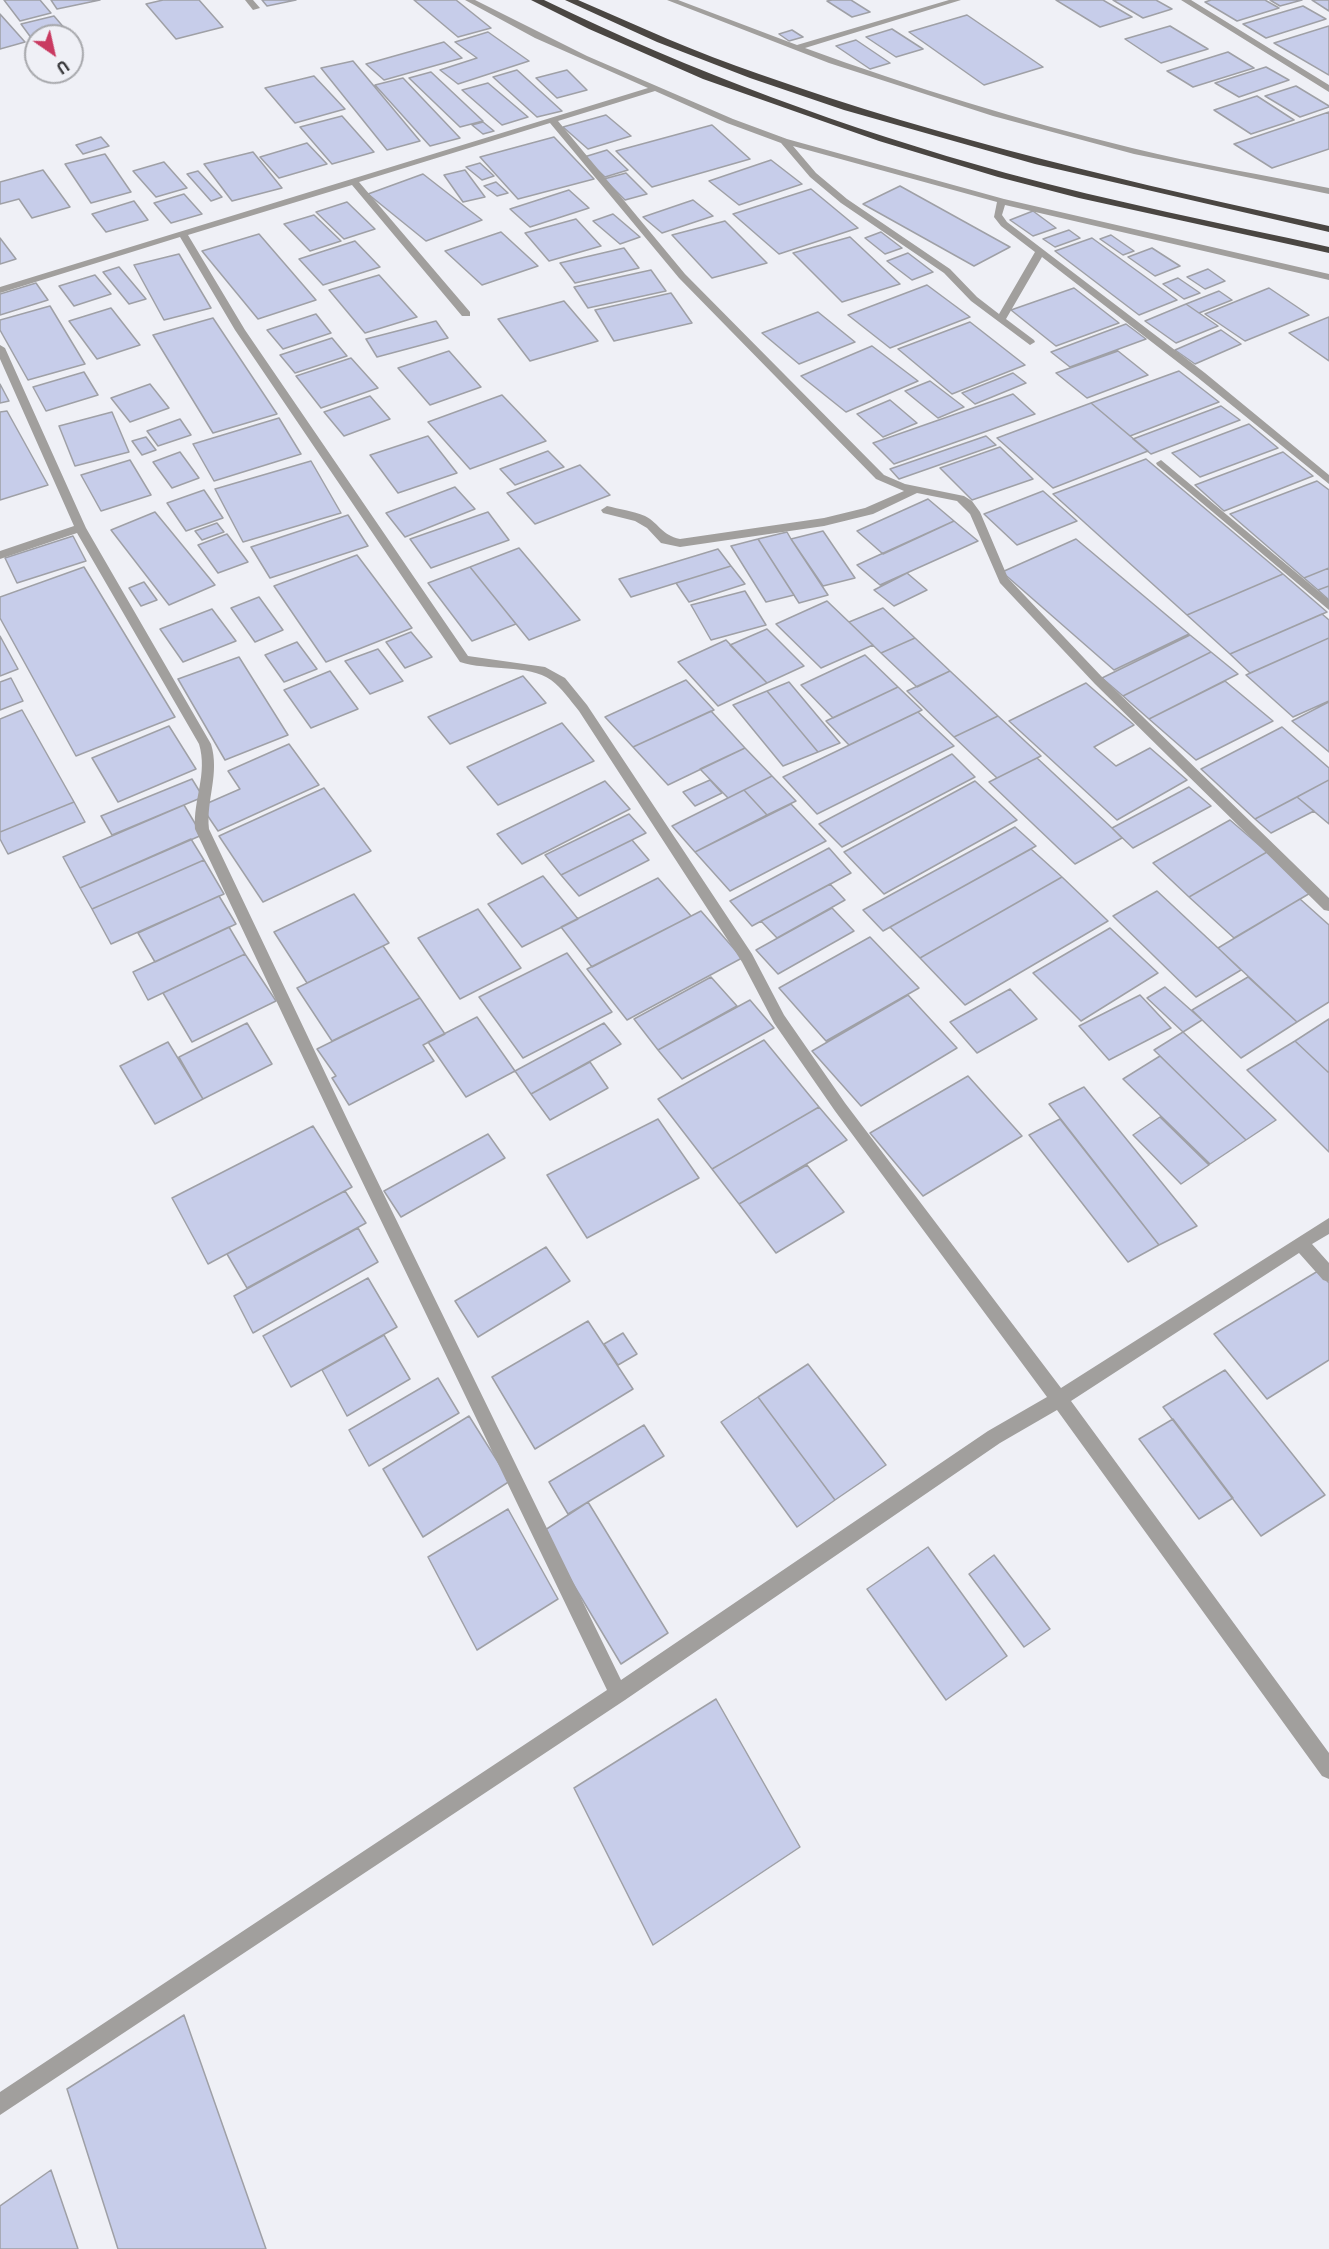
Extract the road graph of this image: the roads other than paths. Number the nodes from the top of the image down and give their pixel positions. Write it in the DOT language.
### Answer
graph roads {
  1 [pos="249,0"];
  2 [pos="469,0"];
  3 [pos="536,0"];
  4 [pos="570,0"];
  5 [pos="671,0"];
  6 [pos="957,0"];
  7 [pos="1185,0"];
  8 [pos="256,8"];
  9 [pos="797,48"];
  10 [pos="656,88"];
  11 [pos="1329,89"];
  12 [pos="553,121"];
  13 [pos="784,141"];
  14 [pos="355,183"];
  15 [pos="1329,191"];
  16 [pos="1002,201"];
  17 [pos="1329,229"];
  18 [pos="183,234"];
  19 [pos="1329,250"];
  20 [pos="1040,252"];
  21 [pos="1329,277"];
  22 [pos="0,290"];
  23 [pos="466,314"];
  24 [pos="1001,319"];
  25 [pos="1030,342"];
  26 [pos="0,348"];
  27 [pos="1161,463"];
  28 [pos="1329,481"];
  29 [pos="915,489"];
  30 [pos="607,510"];
  31 [pos="80,528"];
  32 [pos="0,555"];
  33 [pos="1329,606"];
  34 [pos="1329,906"];
  35 [pos="1329,1225"];
  36 [pos="1301,1243"];
  37 [pos="1329,1275"];
  38 [pos="1059,1399"];
  39 [pos="618,1693"];
  40 [pos="1329,1769"];
  41 [pos="0,2104"];
  1 -- 8 [label="street"];
  2 -- 10 [label="street"];
  3 -- 19 [label="highway"];
  4 -- 17 [label="highway"];
  5 -- 9 [label="street"];
  6 -- 9 [label="street"];
  7 -- 11 [label="street"];
  9 -- 15 [label="street"];
  10 -- 12 [label="street"];
  10 -- 13 [label="street"];
  12 -- 14 [label="street"];
  12 -- 29 [label="street"];
  13 -- 16 [label="street"];
  13 -- 24 [label="street"];
  14 -- 18 [label="street"];
  14 -- 23 [label="street"];
  16 -- 20 [label="street"];
  16 -- 21 [label="street"];
  18 -- 22 [label="street"];
  18 -- 38 [label="street"];
  20 -- 24 [label="street"];
  20 -- 28 [label="street"];
  24 -- 25 [label="street"];
  26 -- 31 [label="street"];
  27 -- 33 [label="street"];
  29 -- 30 [label="street"];
  29 -- 34 [label="street"];
  31 -- 32 [label="street"];
  31 -- 39 [label="street"];
  35 -- 36 [label="street"];
  36 -- 37 [label="street"];
  36 -- 38 [label="street"];
  38 -- 39 [label="street"];
  38 -- 40 [label="street"];
  39 -- 41 [label="street"];
}
